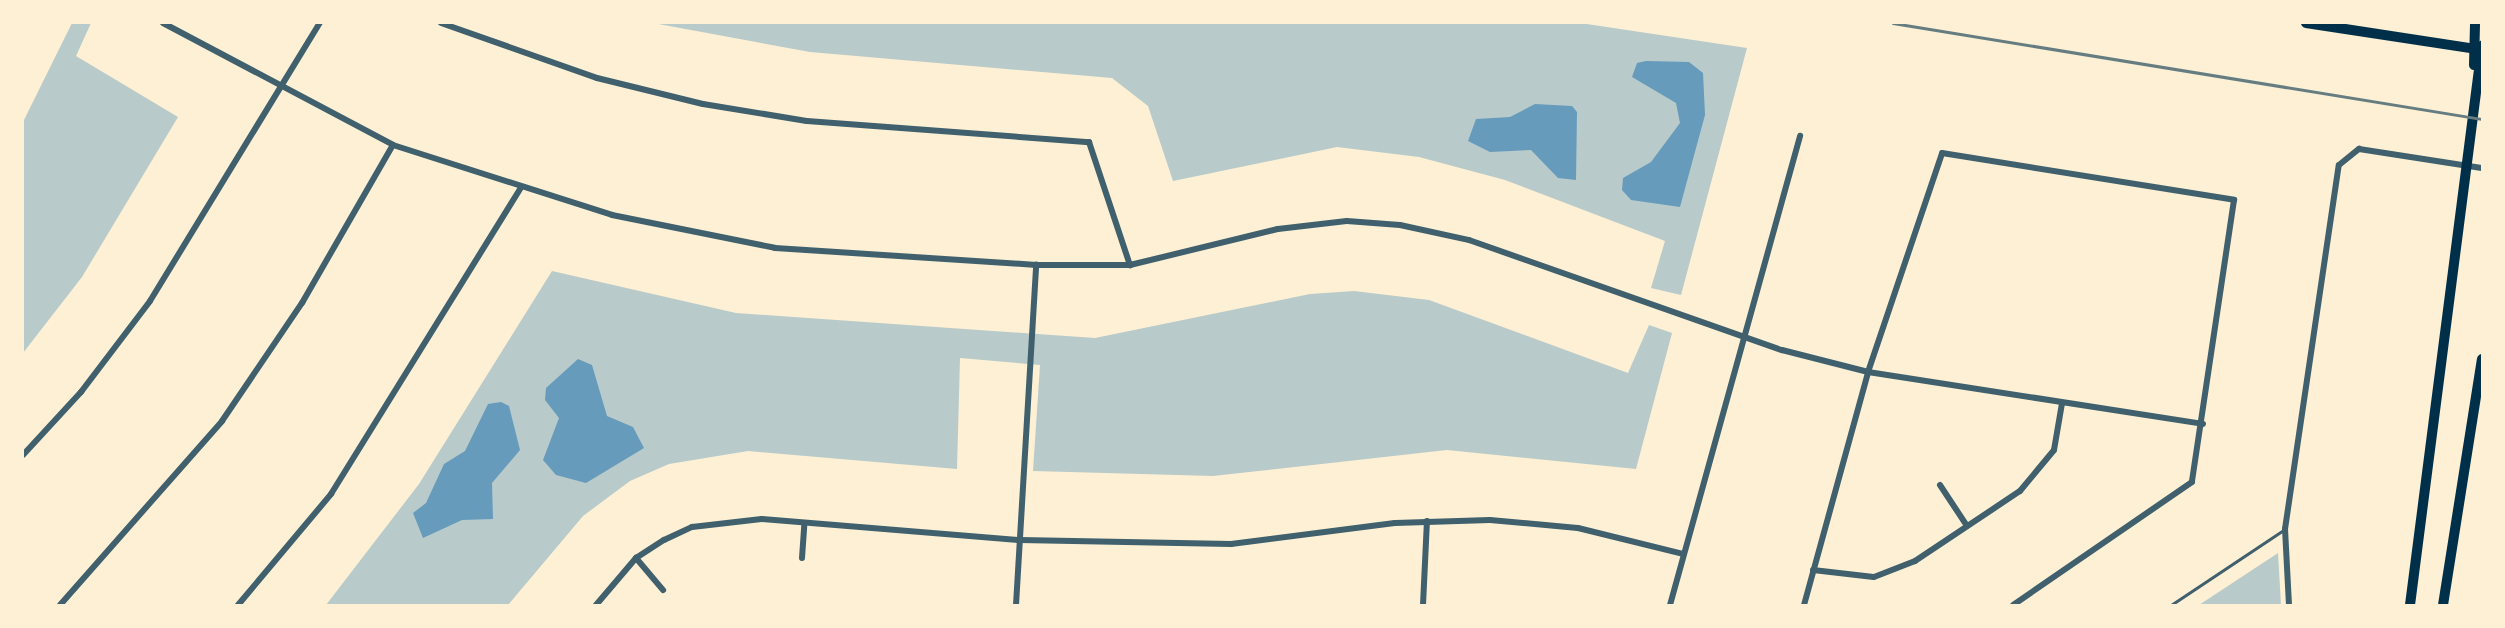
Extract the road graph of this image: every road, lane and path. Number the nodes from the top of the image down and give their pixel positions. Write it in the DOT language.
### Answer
graph roads {
  1 [pos="163,23"];
  2 [pos="320,23"];
  3 [pos="441,23"];
  4 [pos="2306,23"];
  5 [pos="2475,23"];
  6 [pos="2482,48"];
  7 [pos="281,89"];
  8 [pos="2473,110"];
  9 [pos="1800,136"];
  10 [pos="393,145"];
  11 [pos="2482,168"];
  12 [pos="521,188"];
  13 [pos="1130,264"];
  14 [pos="1036,265"];
  15 [pos="1741,336"];
  16 [pos="2482,359"];
  17 [pos="1868,372"];
  18 [pos="2062,403"];
  19 [pos="2203,424"];
  20 [pos="23,455"];
  21 [pos="1940,485"];
  22 [pos="1427,520"];
  23 [pos="804,526"];
  24 [pos="1967,526"];
  25 [pos="2285,528"];
  26 [pos="1020,540"];
  27 [pos="1683,554"];
  28 [pos="636,558"];
  29 [pos="802,558"];
  30 [pos="1813,570"];
  31 [pos="663,590"];
  32 [pos="60,605"];
  33 [pos="238,605"];
  34 [pos="596,605"];
  35 [pos="1016,605"];
  36 [pos="1423,605"];
  37 [pos="1670,605"];
  38 [pos="1804,605"];
  39 [pos="2013,605"];
  40 [pos="2171,605"];
  41 [pos="2289,605"];
  42 [pos="2410,605"];
  43 [pos="2443,605"];
  1 -- 7 [label="street"];
  2 -- 7 [label="street"];
  3 -- 13 [label="street"];
  4 -- 6 [label="highway"];
  5 -- 8 [label="highway"];
  6 -- 8 [label="highway"];
  7 -- 10 [label="street"];
  7 -- 20 [label="street"];
  8 -- 42 [label="highway"];
  9 -- 15 [label="street"];
  10 -- 12 [label="street"];
  10 -- 32 [label="street"];
  11 -- 25 [label="street"];
  12 -- 14 [label="street"];
  12 -- 33 [label="street"];
  13 -- 14 [label="street"];
  13 -- 15 [label="street"];
  14 -- 26 [label="street"];
  15 -- 17 [label="street"];
  15 -- 27 [label="street"];
  16 -- 43 [label="highway"];
  17 -- 18 [label="street"];
  17 -- 19 [label="street"];
  17 -- 30 [label="street"];
  18 -- 19 [label="street"];
  18 -- 24 [label="street"];
  19 -- 39 [label="street"];
  21 -- 24 [label="street"];
  22 -- 26 [label="street"];
  22 -- 27 [label="street"];
  22 -- 36 [label="street"];
  23 -- 26 [label="street"];
  23 -- 28 [label="street"];
  23 -- 29 [label="street"];
  24 -- 30 [label="street"];
  25 -- 40 [label="lane"];
  25 -- 41 [label="street"];
  26 -- 35 [label="street"];
  27 -- 37 [label="street"];
  28 -- 31 [label="street"];
  28 -- 34 [label="street"];
  30 -- 38 [label="street"];
}
